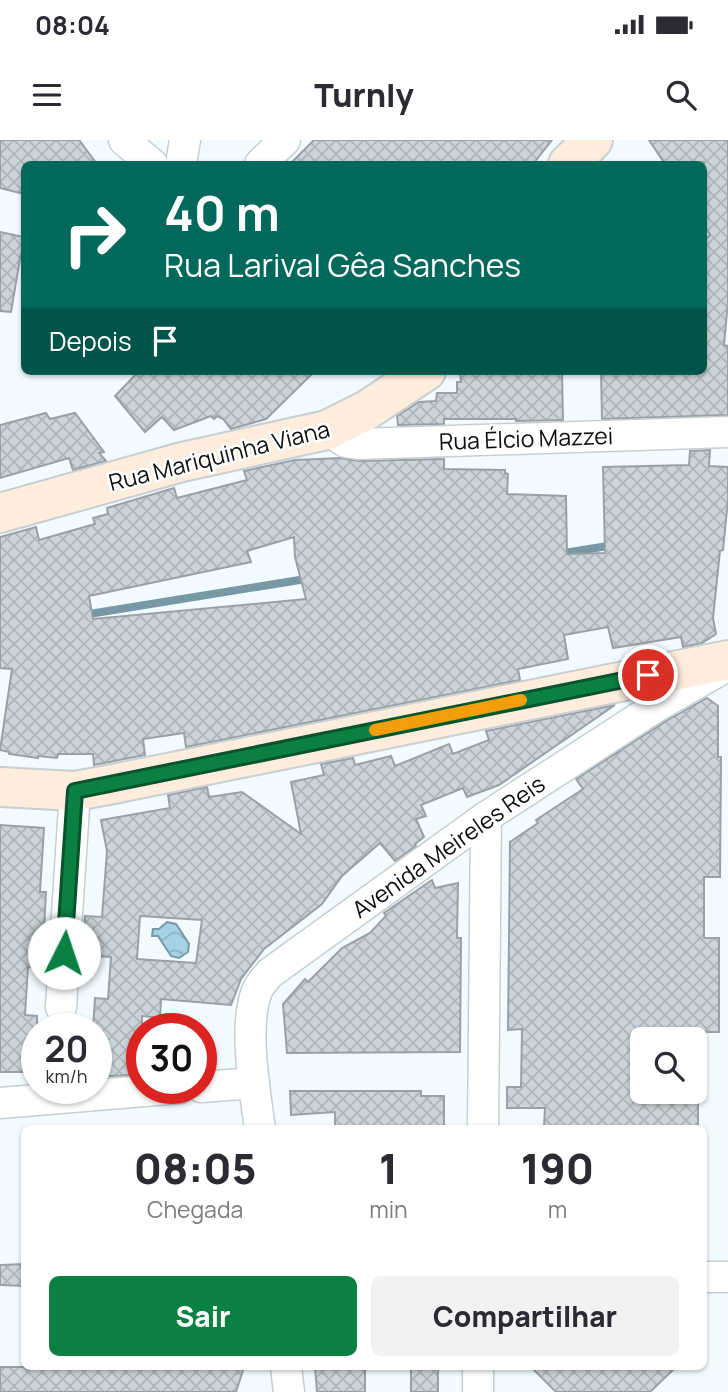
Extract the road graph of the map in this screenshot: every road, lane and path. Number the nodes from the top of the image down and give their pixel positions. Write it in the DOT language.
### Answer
graph roads {
  1 [pos="124,140"];
  2 [pos="185,140"];
  3 [pos="285,140"];
  4 [pos="593,140"];
  5 [pos="148,161"];
  6 [pos="182,161"];
  7 [pos="263,161"];
  8 [pos="571,161"];
  9 [pos="420,375"];
  10 [pos="327,430"];
  11 [pos="728,432"];
  12 [pos="0,513"];
  13 [pos="728,663"];
  14 [pos="0,787"];
  15 [pos="75,791"];
  16 [pos="486,817"];
  17 [pos="61,1007"];
  18 [pos="254,1083"];
  19 [pos="217,1086"];
  20 [pos="126,1092"];
  21 [pos="0,1102"];
  22 [pos="259,1125"];
  23 [pos="482,1125"];
  24 [pos="707,1277"];
  25 [pos="728,1277"];
  26 [pos="286,1370"];
  27 [pos="478,1370"];
  28 [pos="289,1392"];
  29 [pos="478,1392"];
  1 -- 5 [label="street"];
  2 -- 6 [label="street"];
  3 -- 7 [label="street"];
  4 -- 8 [label="street"];
  9 -- 10 [label="street, Rua Mariquinha Viana"];
  10 -- 11 [label="street, Rua Élcio Mazzei"];
  10 -- 12 [label="street, Rua Mariquinha Viana"];
  13 -- 15 [label="street"];
  13 -- 16 [label="street, Avenida Meireles Reis"];
  14 -- 15 [label="street"];
  15 -- 17 [label="street"];
  16 -- 18 [label="street, Avenida Meireles Reis"];
  16 -- 23 [label="street"];
  18 -- 19 [label="street"];
  18 -- 22 [label="street, Avenida Meireles Reis"];
  20 -- 21 [label="street"];
  24 -- 25 [label="street"];
  26 -- 28 [label="street"];
  27 -- 29 [label="street"];
}
